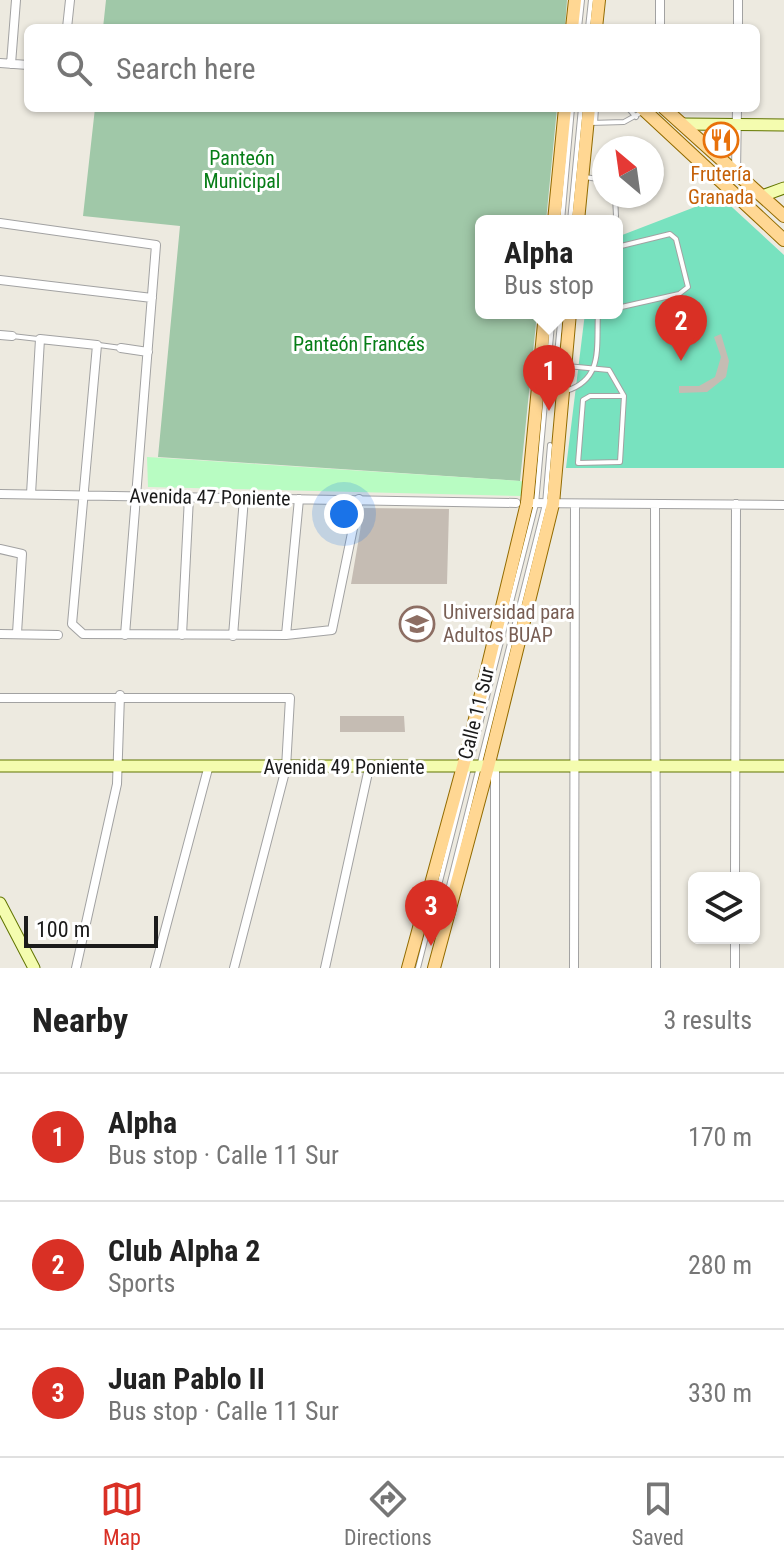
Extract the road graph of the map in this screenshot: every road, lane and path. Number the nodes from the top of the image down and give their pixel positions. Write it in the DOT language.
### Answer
graph roads {
  1 [pos="16,0"];
  2 [pos="70,0"];
  3 [pos="575,0"];
  4 [pos="582,0"];
  5 [pos="591,0"];
  6 [pos="599,0"];
  7 [pos="660,0"];
  8 [pos="738,0"];
  9 [pos="67,24"];
  10 [pos="575,24"];
  11 [pos="576,24"];
  12 [pos="596,24"];
  13 [pos="596,24"];
  14 [pos="660,24"];
  15 [pos="738,24"];
  16 [pos="0,63"];
  17 [pos="11,64"];
  18 [pos="24,65"];
  19 [pos="565,112"];
  20 [pos="572,112"];
  21 [pos="581,112"];
  22 [pos="590,112"];
  23 [pos="595,112"];
  24 [pos="640,112"];
  25 [pos="643,112"];
  26 [pos="666,112"];
  27 [pos="667,112"];
  28 [pos="737,112"];
  29 [pos="591,123"];
  30 [pos="683,124"];
  31 [pos="736,125"];
  32 [pos="784,125"];
  33 [pos="736,173"];
  34 [pos="582,177"];
  35 [pos="592,178"];
  36 [pos="784,188"];
  37 [pos="762,196"];
  38 [pos="555,215"];
  39 [pos="563,215"];
  40 [pos="571,215"];
  41 [pos="579,215"];
  42 [pos="784,218"];
  43 [pos="0,223"];
  44 [pos="784,237"];
  45 [pos="623,246"];
  46 [pos="0,280"];
  47 [pos="152,298"];
  48 [pos="623,307"];
  49 [pos="545,319"];
  50 [pos="552,319"];
  51 [pos="561,319"];
  52 [pos="569,319"];
  53 [pos="598,319"];
  54 [pos="0,335"];
  55 [pos="12,336"];
  56 [pos="40,339"];
  57 [pos="97,345"];
  58 [pos="121,348"];
  59 [pos="148,352"];
  60 [pos="561,365"];
  61 [pos="594,366"];
  62 [pos="563,392"];
  63 [pos="624,396"];
  64 [pos="550,445"];
  65 [pos="0,494"];
  66 [pos="31,494"];
  67 [pos="82,495"];
  68 [pos="136,496"];
  69 [pos="189,497"];
  70 [pos="244,498"];
  71 [pos="299,499"];
  72 [pos="359,499"];
  73 [pos="533,503"];
  74 [pos="575,504"];
  75 [pos="655,504"];
  76 [pos="736,504"];
  77 [pos="784,505"];
  78 [pos="0,549"];
  79 [pos="17,633"];
  80 [pos="0,634"];
  81 [pos="58,635"];
  82 [pos="125,635"];
  83 [pos="182,635"];
  84 [pos="286,635"];
  85 [pos="233,636"];
  86 [pos="120,695"];
  87 [pos="0,698"];
  88 [pos="119,763"];
  89 [pos="209,765"];
  90 [pos="0,766"];
  91 [pos="574,766"];
  92 [pos="656,766"];
  93 [pos="735,766"];
  94 [pos="784,766"];
  95 [pos="480,767"];
  96 [pos="286,768"];
  97 [pos="369,768"];
  98 [pos="479,799"];
  99 [pos="495,800"];
  100 [pos="735,872"];
  101 [pos="0,903"];
  102 [pos="444,906"];
  103 [pos="735,944"];
  104 [pos="34,968"];
  105 [pos="76,968"];
  106 [pos="155,968"];
  107 [pos="234,968"];
  108 [pos="325,968"];
  109 [pos="408,968"];
  110 [pos="418,968"];
  111 [pos="434,968"];
  112 [pos="495,968"];
  113 [pos="574,968"];
  114 [pos="656,968"];
  115 [pos="735,968"];
  1 -- 17 [label="street"];
  2 -- 9 [label="street"];
  3 -- 10 [label="main road"];
  4 -- 11 [label="lane"];
  5 -- 12 [label="lane"];
  6 -- 13 [label="main road"];
  7 -- 14 [label="street"];
  8 -- 15 [label="street"];
  16 -- 17 [label="street"];
  17 -- 18 [label="street"];
  19 -- 38 [label="main road"];
  20 -- 39 [label="lane"];
  21 -- 40 [label="lane"];
  22 -- 29 [label="main road"];
  23 -- 29 [label="lane"];
  24 -- 29 [label="lane"];
  25 -- 44 [label="main road"];
  26 -- 42 [label="lane"];
  27 -- 30 [label="main road"];
  28 -- 31 [label="street"];
  29 -- 34 [label="main road"];
  30 -- 31 [label="main road"];
  30 -- 33 [label="main road"];
  31 -- 32 [label="main road"];
  31 -- 33 [label="street"];
  33 -- 37 [label="main road"];
  34 -- 35 [label="lane"];
  34 -- 41 [label="main road"];
  36 -- 37 [label="main road"];
  37 -- 42 [label="main road"];
  43 -- 47 [label="street"];
  45 -- 48 [label="lane"];
  46 -- 47 [label="street"];
  47 -- 59 [label="street"];
  49 -- 73 [label="main road, Calle 11 Sur"];
  50 -- 73 [label="lane"];
  51 -- 60 [label="lane"];
  52 -- 60 [label="main road, Calle 11 Sur"];
  53 -- 61 [label="lane"];
  54 -- 55 [label="street"];
  55 -- 56 [label="lane"];
  56 -- 57 [label="street"];
  56 -- 66 [label="street"];
  57 -- 58 [label="lane"];
  57 -- 67 [label="street"];
  58 -- 59 [label="street"];
  59 -- 68 [label="street"];
  60 -- 61 [label="lane"];
  60 -- 62 [label="main road, Calle 11 Sur"];
  61 -- 62 [label="lane"];
  61 -- 63 [label="lane"];
  62 -- 73 [label="main road, Calle 11 Sur"];
  63 -- 63 [label="lane"];
  64 -- 73 [label="lane"];
  65 -- 66 [label="street, Avenida 47 Poniente"];
  66 -- 67 [label="street, Avenida 47 Poniente"];
  67 -- 68 [label="street, Avenida 47 Poniente"];
  67 -- 82 [label="street"];
  68 -- 69 [label="street, Avenida 47 Poniente"];
  68 -- 82 [label="street"];
  69 -- 70 [label="street, Avenida 47 Poniente"];
  69 -- 83 [label="street"];
  70 -- 71 [label="street, Avenida 47 Poniente"];
  70 -- 85 [label="street"];
  71 -- 72 [label="street, Avenida 47 Poniente"];
  71 -- 84 [label="street"];
  72 -- 73 [label="street, Avenida 47 Poniente"];
  72 -- 84 [label="street"];
  73 -- 74 [label="street, Avenida 47 Poniente"];
  73 -- 95 [label="main road, Calle 11 Sur"];
  73 -- 95 [label="main road, Calle 11 Sur"];
  74 -- 75 [label="street, Avenida 47 Poniente"];
  74 -- 91 [label="street"];
  75 -- 76 [label="street, Avenida 47 Poniente"];
  75 -- 92 [label="street"];
  76 -- 77 [label="street, Avenida 47 Poniente"];
  76 -- 93 [label="street"];
  78 -- 79 [label="street"];
  79 -- 80 [label="street"];
  79 -- 81 [label="street"];
  82 -- 83 [label="street"];
  83 -- 85 [label="street"];
  84 -- 85 [label="street"];
  86 -- 87 [label="street"];
  86 -- 88 [label="street"];
  86 -- 96 [label="street"];
  88 -- 89 [label="main road, Avenida 49 Poniente"];
  88 -- 90 [label="main road, Avenida 49 Poniente"];
  88 -- 105 [label="street"];
  89 -- 96 [label="main road, Avenida 49 Poniente"];
  89 -- 106 [label="street"];
  91 -- 92 [label="main road, Avenida 49 Poniente"];
  91 -- 95 [label="main road, Avenida 49 Poniente"];
  91 -- 113 [label="street"];
  92 -- 93 [label="main road, Avenida 49 Poniente"];
  92 -- 114 [label="street"];
  93 -- 94 [label="main road, Avenida 49 Poniente"];
  93 -- 100 [label="street"];
  95 -- 97 [label="main road, Avenida 49 Poniente"];
  95 -- 98 [label="main road, Calle 11 Sur"];
  95 -- 99 [label="street"];
  95 -- 102 [label="lane"];
  95 -- 109 [label="main road, Calle 11 Sur"];
  95 -- 110 [label="lane"];
  96 -- 97 [label="main road, Avenida 49 Poniente"];
  96 -- 107 [label="street"];
  97 -- 108 [label="street"];
  98 -- 99 [label="street"];
  98 -- 111 [label="main road, Calle 11 Sur"];
  99 -- 112 [label="street"];
  101 -- 104 [label="main road"];
  103 -- 115 [label="street"];
}
